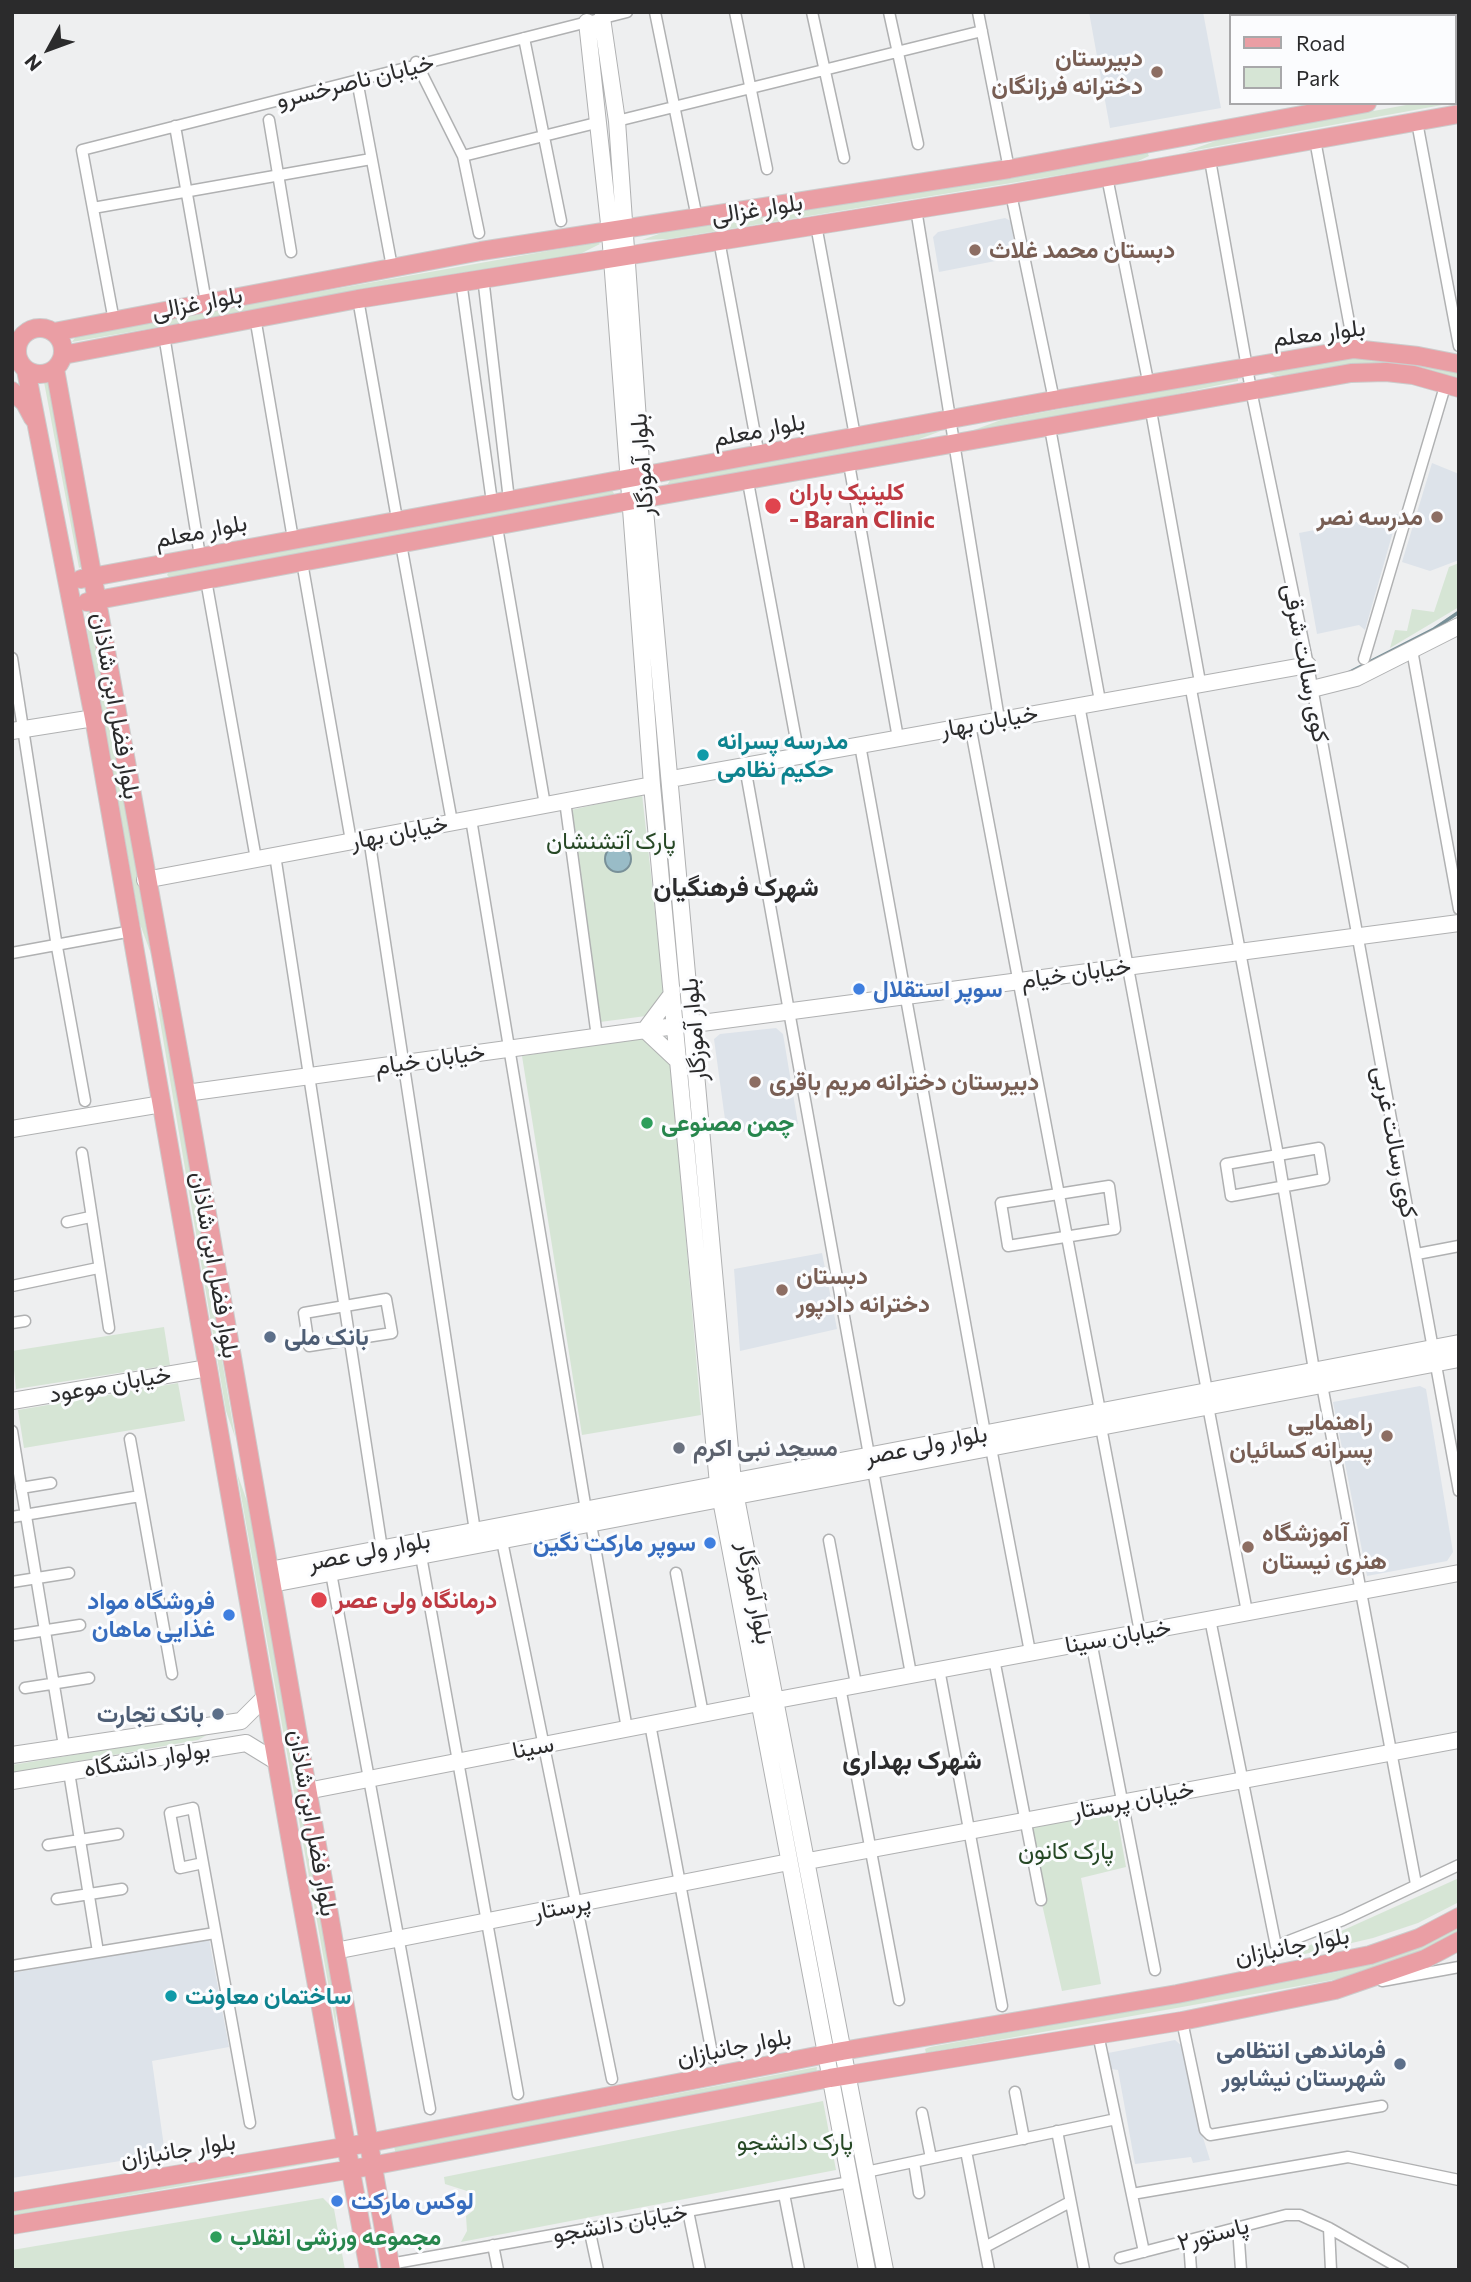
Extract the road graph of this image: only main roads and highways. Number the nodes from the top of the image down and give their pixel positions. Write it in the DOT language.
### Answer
graph roads {
  1 [pos="1357,105"];
  2 [pos="1459,114"];
  3 [pos="1165,142"];
  4 [pos="1169,166"];
  5 [pos="618,232"];
  6 [pos="620,257"];
  7 [pos="54,332"];
  8 [pos="15,346"];
  9 [pos="59,362"];
  10 [pos="1459,364"];
  11 [pos="20,368"];
  12 [pos="1453,385"];
  13 [pos="12,391"];
  14 [pos="40,432"];
  15 [pos="635,478"];
  16 [pos="637,500"];
  17 [pos="162,563"];
  18 [pos="92,577"];
  19 [pos="69,581"];
  20 [pos="165,588"];
  21 [pos="96,601"];
  22 [pos="73,605"];
  23 [pos="1459,626"];
  24 [pos="1308,665"];
  25 [pos="1312,689"];
  26 [pos="94,718"];
  27 [pos="18,730"];
  28 [pos="671,779"];
  29 [pos="652,785"];
  30 [pos="145,880"];
  31 [pos="682,900"];
  32 [pos="663,901"];
  33 [pos="1459,923"];
  34 [pos="163,973"];
  35 [pos="140,979"];
  36 [pos="672,994"];
  37 [pos="694,1024"];
  38 [pos="675,1026"];
  39 [pos="645,1030"];
  40 [pos="678,1061"];
  41 [pos="186,1093"];
  42 [pos="162,1104"];
  43 [pos="12,1129"];
  44 [pos="705,1258"];
  45 [pos="1459,1343"];
  46 [pos="1434,1356"];
  47 [pos="1459,1359"];
  48 [pos="208,1368"];
  49 [pos="12,1401"];
  50 [pos="249,1458"];
  51 [pos="224,1463"];
  52 [pos="727,1490"];
  53 [pos="588,1517"];
  54 [pos="738,1548"];
  55 [pos="321,1571"];
  56 [pos="1459,1573"];
  57 [pos="270,1577"];
  58 [pos="265,1697"];
  59 [pos="777,1700"];
  60 [pos="759,1703"];
  61 [pos="1459,1740"];
  62 [pos="12,1755"];
  63 [pos="277,1762"];
  64 [pos="12,1781"];
  65 [pos="307,1791"];
  66 [pos="808,1861"];
  67 [pos="789,1862"];
  68 [pos="1459,1917"];
  69 [pos="1459,1941"];
  70 [pos="335,1951"];
  71 [pos="922,2038"];
  72 [pos="834,2053"];
  73 [pos="927,2062"];
  74 [pos="353,2066"];
  75 [pos="332,2070"];
  76 [pos="838,2076"];
  77 [pos="368,2143"];
  78 [pos="348,2147"];
  79 [pos="371,2166"];
  80 [pos="352,2169"];
  81 [pos="12,2202"];
  82 [pos="12,2225"];
  83 [pos="390,2267"];
  84 [pos="369,2270"];
  85 [pos="867,2270"];
  86 [pos="885,2270"];
  1 -- 3 [label="main road, بلوار غزالی"];
  2 -- 4 [label="main road, بلوار غزالی"];
  3 -- 4 [label="main road"];
  3 -- 5 [label="main road, بلوار غزالی"];
  4 -- 6 [label="main road, بلوار غزالی"];
  5 -- 5 [label="main road, بلوار آموزگار"];
  5 -- 6 [label="main road, بلوار آموزگار"];
  5 -- 7 [label="main road, بلوار غزالی"];
  6 -- 9 [label="main road, بلوار غزالی"];
  6 -- 15 [label="main road, بلوار آموزگار"];
  7 -- 8 [label="main road"];
  7 -- 9 [label="main road"];
  8 -- 11 [label="main road"];
  9 -- 11 [label="main road"];
  9 -- 18 [label="main road, بلوار فضل ابن شاذان"];
  10 -- 15 [label="main road, بلوار معلم"];
  11 -- 14 [label="main road, بلوار فضل ابن شاذان"];
  12 -- 16 [label="main road, بلوار معلم"];
  13 -- 14 [label="main road"];
  14 -- 19 [label="main road, بلوار فضل ابن شاذان"];
  15 -- 16 [label="main road, بلوار آموزگار"];
  15 -- 17 [label="main road, بلوار معلم"];
  16 -- 20 [label="main road, بلوار معلم"];
  16 -- 28 [label="main road, بلوار آموزگار"];
  16 -- 29 [label="main road, بلوار آموزگار"];
  17 -- 18 [label="main road, بلوار معلم"];
  17 -- 20 [label="main road"];
  18 -- 19 [label="main road, بلوار معلم"];
  18 -- 21 [label="main road, بلوار فضل ابن شاذان"];
  19 -- 22 [label="main road, بلوار فضل ابن شاذان"];
  20 -- 21 [label="main road, بلوار معلم"];
  21 -- 22 [label="main road, بلوار معلم"];
  21 -- 30 [label="main road, بلوار فضل ابن شاذان"];
  22 -- 26 [label="main road, بلوار فضل ابن شاذان"];
  23 -- 25 [label="main road"];
  24 -- 28 [label="main road, خیابان بهار"];
  26 -- 27 [label="main road"];
  26 -- 35 [label="main road, بلوار فضل ابن شاذان"];
  28 -- 31 [label="main road, بلوار آموزگار"];
  29 -- 30 [label="main road, خیابان بهار"];
  29 -- 32 [label="main road, بلوار آموزگار"];
  30 -- 34 [label="main road, بلوار فضل ابن شاذان"];
  31 -- 32 [label="main road"];
  31 -- 37 [label="main road, بلوار آموزگار"];
  32 -- 36 [label="main road, بلوار آموزگار"];
  33 -- 37 [label="main road, خیابان خیام"];
  34 -- 35 [label="main road"];
  34 -- 41 [label="main road, بلوار فضل ابن شاذان"];
  35 -- 42 [label="main road, بلوار فضل ابن شاذان"];
  36 -- 38 [label="main road, بلوار آموزگار"];
  36 -- 39 [label="main road"];
  37 -- 44 [label="main road, بلوار آموزگار"];
  38 -- 39 [label="main road, خیابان خیام"];
  38 -- 40 [label="main road, بلوار آموزگار"];
  39 -- 40 [label="main road"];
  39 -- 41 [label="main road, خیابان خیام"];
  40 -- 44 [label="main road, بلوار آموزگار"];
  41 -- 50 [label="main road, بلوار فضل ابن شاذان"];
  42 -- 43 [label="main road"];
  42 -- 48 [label="main road, بلوار فضل ابن شاذان"];
  44 -- 52 [label="main road, بلوار آموزگار"];
  45 -- 46 [label="main road, بلوار ولی عصر"];
  46 -- 47 [label="main road, بلوار ولی عصر"];
  46 -- 52 [label="main road, بلوار ولی عصر"];
  48 -- 49 [label="main road, خیابان موعود"];
  48 -- 51 [label="main road, بلوار فضل ابن شاذان"];
  50 -- 51 [label="main road"];
  50 -- 57 [label="main road, بلوار فضل ابن شاذان"];
  51 -- 58 [label="main road, بلوار فضل ابن شاذان"];
  52 -- 53 [label="main road, بلوار ولی عصر"];
  52 -- 54 [label="main road, بلوار آموزگار"];
  53 -- 55 [label="main road, بلوار ولی عصر"];
  53 -- 55 [label="main road, بلوار ولی عصر"];
  54 -- 59 [label="main road, بلوار آموزگار"];
  54 -- 60 [label="main road, بلوار آموزگار"];
  55 -- 57 [label="main road, بلوار ولی عصر"];
  56 -- 59 [label="main road, خیابان سینا"];
  57 -- 65 [label="main road, بلوار فضل ابن شاذان"];
  58 -- 62 [label="main road, بولوار دانشگاه"];
  58 -- 63 [label="main road, بلوار فضل ابن شاذان"];
  59 -- 66 [label="main road, بلوار آموزگار"];
  60 -- 65 [label="main road, سینا"];
  60 -- 67 [label="main road, بلوار آموزگار"];
  61 -- 66 [label="main road, خیابان پرستار"];
  63 -- 64 [label="main road, بولوار دانشگاه"];
  63 -- 75 [label="main road, بلوار فضل ابن شاذان"];
  65 -- 70 [label="main road, بلوار فضل ابن شاذان"];
  66 -- 72 [label="main road, بلوار آموزگار"];
  67 -- 70 [label="main road, پرستار"];
  67 -- 72 [label="main road, بلوار آموزگار"];
  68 -- 71 [label="main road, بلوار جانبازان"];
  69 -- 73 [label="main road, بلوار جانبازان"];
  70 -- 74 [label="main road, بلوار فضل ابن شاذان"];
  71 -- 72 [label="main road, بلوار جانبازان"];
  71 -- 73 [label="main road"];
  72 -- 76 [label="main road, بلوار آموزگار"];
  72 -- 77 [label="main road, بلوار جانبازان"];
  73 -- 76 [label="main road, بلوار جانبازان"];
  74 -- 75 [label="main road"];
  74 -- 77 [label="main road, بلوار فضل ابن شاذان"];
  75 -- 78 [label="main road, بلوار فضل ابن شاذان"];
  76 -- 79 [label="main road, بلوار جانبازان"];
  76 -- 85 [label="main road"];
  76 -- 86 [label="main road"];
  77 -- 78 [label="main road, بلوار جانبازان"];
  77 -- 79 [label="main road, بلوار فضل ابن شاذان"];
  78 -- 80 [label="main road, بلوار فضل ابن شاذان"];
  78 -- 81 [label="main road, بلوار جانبازان"];
  79 -- 80 [label="main road, بلوار جانبازان"];
  79 -- 83 [label="main road, بلوار فضل ابن شاذان"];
  80 -- 82 [label="main road, بلوار جانبازان"];
  80 -- 84 [label="main road, بلوار فضل ابن شاذان"];
}
